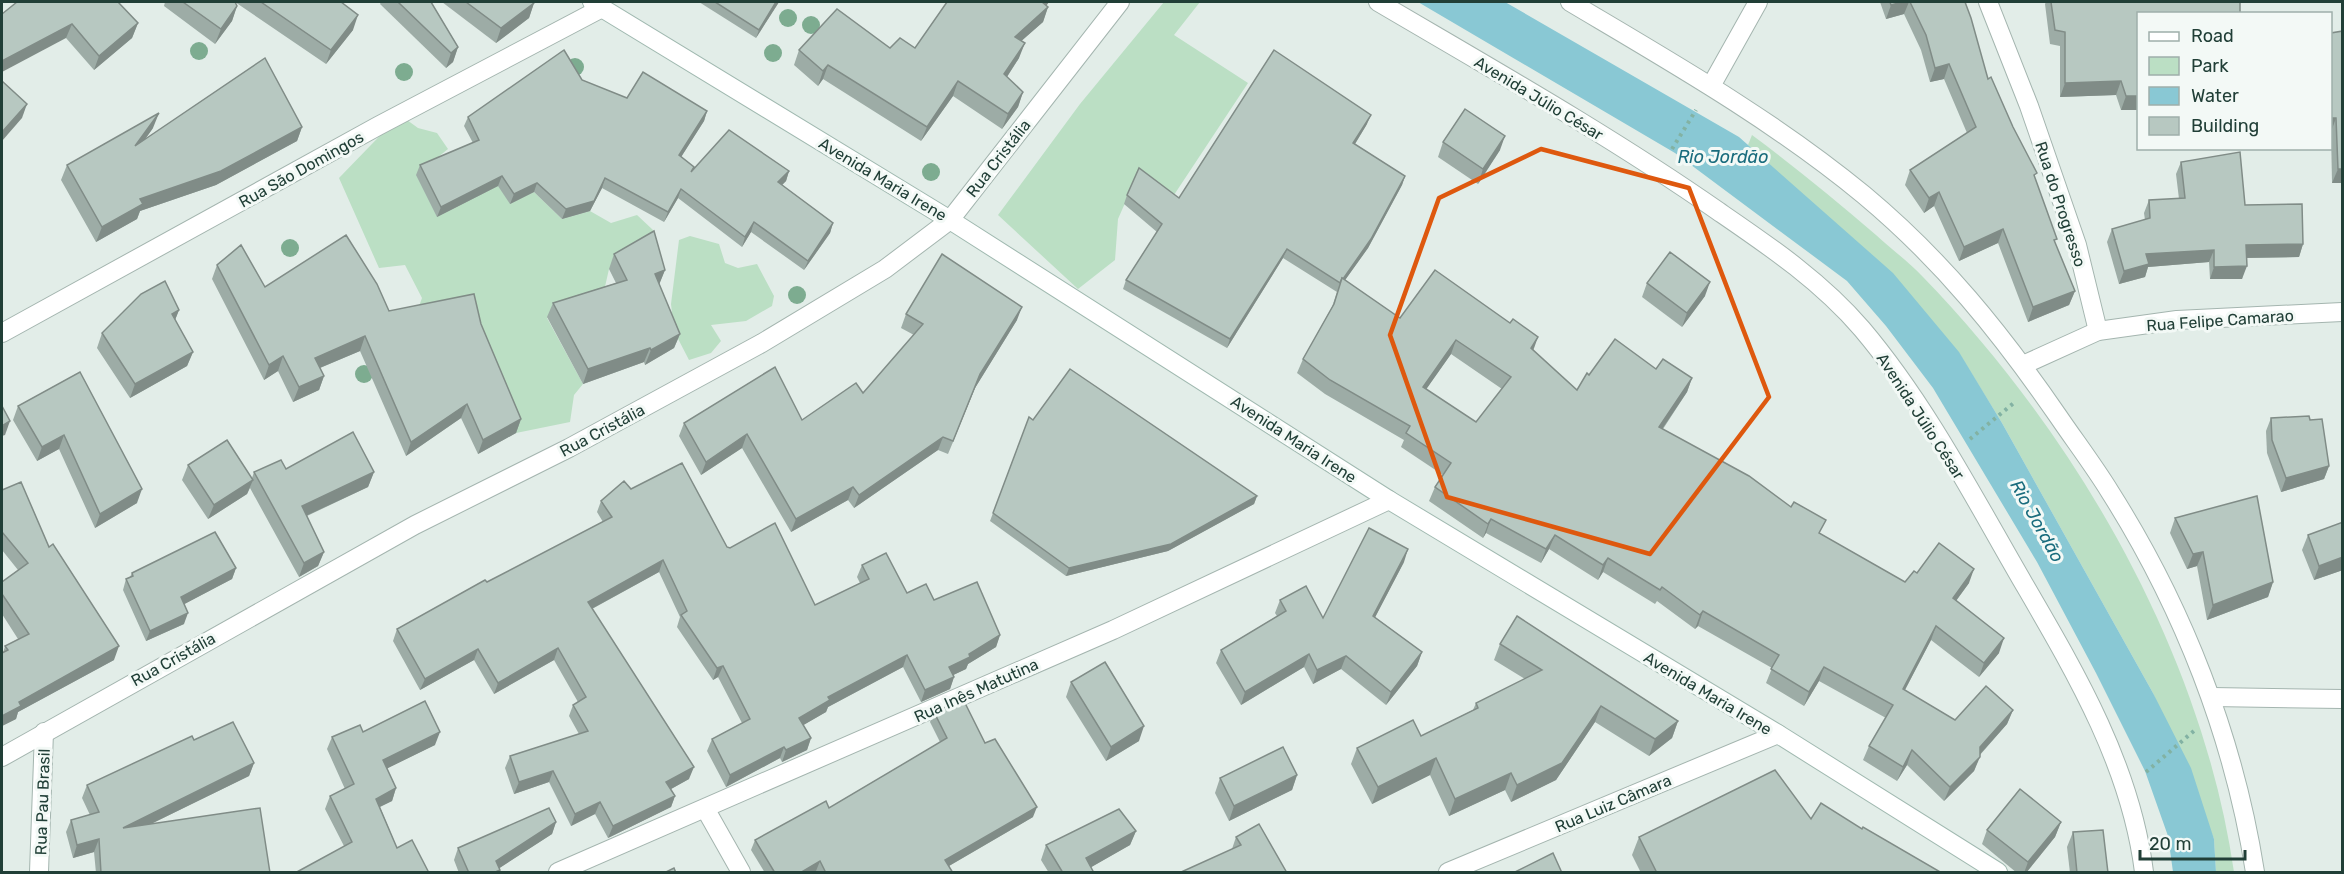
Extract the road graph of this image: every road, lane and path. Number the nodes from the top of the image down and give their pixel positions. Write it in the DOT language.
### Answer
graph roads {
  1 [pos="1120,2"];
  2 [pos="1378,2"];
  3 [pos="1570,2"];
  4 [pos="1758,2"];
  5 [pos="1988,2"];
  6 [pos="597,5"];
  7 [pos="1707,93"];
  8 [pos="1667,157"];
  9 [pos="950,220"];
  10 [pos="2343,312"];
  11 [pos="2098,332"];
  12 [pos="2,333"];
  13 [pos="2023,365"];
  14 [pos="2021,398"];
  15 [pos="1962,446"];
  16 [pos="1389,500"];
  17 [pos="2212,697"];
  18 [pos="2343,699"];
  19 [pos="2197,728"];
  20 [pos="44,732"];
  21 [pos="1778,734"];
  22 [pos="2,757"];
  23 [pos="2141,776"];
  24 [pos="706,810"];
  25 [pos="39,873"];
  26 [pos="558,873"];
  27 [pos="741,873"];
  28 [pos="1448,873"];
  29 [pos="1998,873"];
  30 [pos="2144,873"];
  31 [pos="2255,873"];
  1 -- 9 [label="street, Rua Cristália"];
  2 -- 30 [label="street, Avenida Júlio César"];
  3 -- 7 [label="street"];
  4 -- 7 [label="street"];
  5 -- 11 [label="street, Rua do Progresso"];
  6 -- 9 [label="street, Avenida Maria Irene"];
  6 -- 12 [label="street, Rua São Domingos"];
  7 -- 8 [label="path"];
  7 -- 13 [label="street"];
  9 -- 16 [label="street, Avenida Maria Irene"];
  9 -- 20 [label="street, Rua Cristália"];
  10 -- 11 [label="street, Rua Felipe Camarao"];
  11 -- 13 [label="street"];
  13 -- 17 [label="street"];
  14 -- 15 [label="path"];
  16 -- 21 [label="street, Avenida Maria Irene"];
  16 -- 24 [label="street, Rua Inês Matutina"];
  17 -- 18 [label="street"];
  17 -- 31 [label="street"];
  19 -- 23 [label="path"];
  20 -- 22 [label="street, Rua Cristália"];
  20 -- 25 [label="street, Rua Pau Brasil"];
  21 -- 28 [label="street, Rua Luiz Câmara"];
  21 -- 29 [label="street, Avenida Maria Irene"];
  24 -- 26 [label="street, Rua Inês Matutina"];
  24 -- 27 [label="street"];
}
